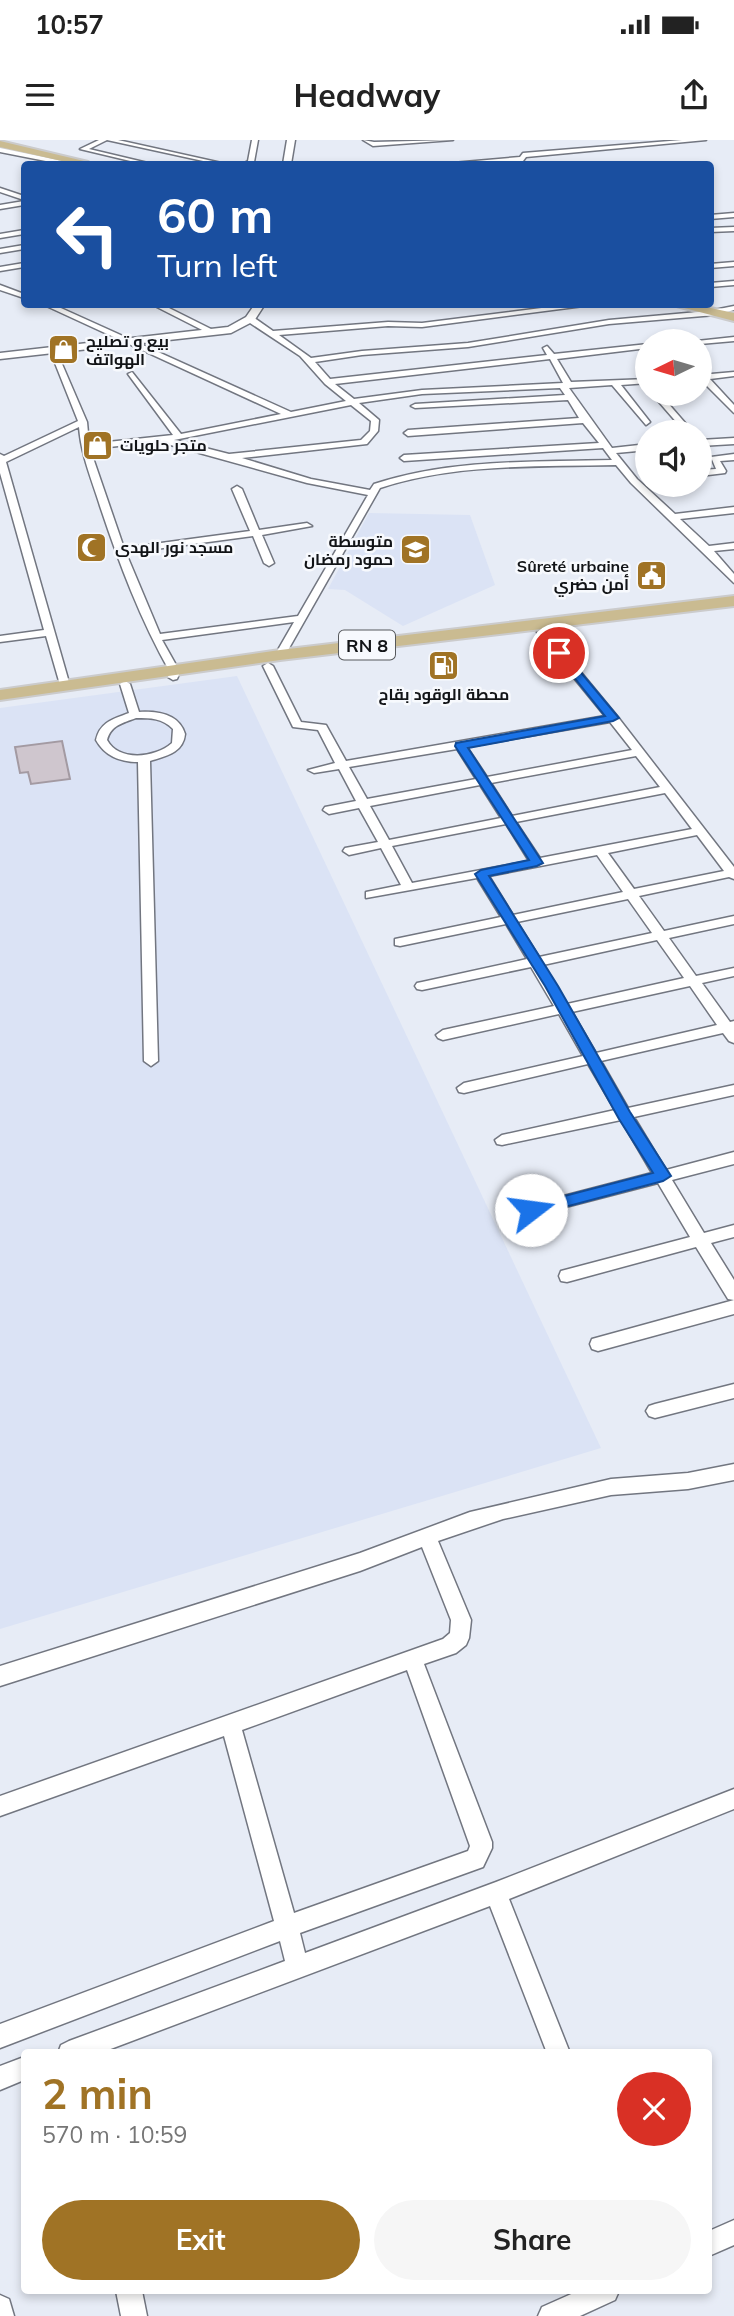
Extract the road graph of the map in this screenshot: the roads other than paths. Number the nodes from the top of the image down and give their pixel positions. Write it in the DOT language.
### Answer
graph roads {
  1 [pos="35,140"];
  2 [pos="51,140"];
  3 [pos="104,140"];
  4 [pos="110,140"];
  5 [pos="255,140"];
  6 [pos="291,140"];
  7 [pos="366,140"];
  8 [pos="450,140"];
  9 [pos="703,140"];
  10 [pos="0,144"];
  11 [pos="0,149"];
  12 [pos="177,151"];
  13 [pos="21,154"];
  14 [pos="10,158"];
  15 [pos="53,161"];
  16 [pos="72,161"];
  17 [pos="136,161"];
  18 [pos="175,161"];
  19 [pos="212,161"];
  20 [pos="251,161"];
  21 [pos="288,161"];
  22 [pos="491,161"];
  23 [pos="0,191"];
  24 [pos="21,197"];
  25 [pos="21,197"];
  26 [pos="21,199"];
  27 [pos="0,207"];
  28 [pos="21,211"];
  29 [pos="0,214"];
  30 [pos="734,215"];
  31 [pos="714,217"];
  32 [pos="21,226"];
  33 [pos="0,229"];
  34 [pos="734,229"];
  35 [pos="714,230"];
  36 [pos="21,232"];
  37 [pos="0,236"];
  38 [pos="21,248"];
  39 [pos="0,251"];
  40 [pos="734,264"];
  41 [pos="21,266"];
  42 [pos="714,266"];
  43 [pos="0,269"];
  44 [pos="734,283"];
  45 [pos="714,285"];
  46 [pos="21,286"];
  47 [pos="3,288"];
  48 [pos="21,295"];
  49 [pos="54,308"];
  50 [pos="163,308"];
  51 [pos="257,308"];
  52 [pos="582,308"];
  53 [pos="694,308"];
  54 [pos="734,308"];
  55 [pos="713,312"];
  56 [pos="734,317"];
  57 [pos="250,319"];
  58 [pos="527,324"];
  59 [pos="213,332"];
  60 [pos="273,333"];
  61 [pos="734,339"];
  62 [pos="129,340"];
  63 [pos="712,341"];
  64 [pos="635,347"];
  65 [pos="52,350"];
  66 [pos="0,356"];
  67 [pos="551,356"];
  68 [pos="309,361"];
  69 [pos="132,374"];
  70 [pos="733,375"];
  71 [pos="712,376"];
  72 [pos="328,382"];
  73 [pos="635,382"];
  74 [pos="615,383"];
  75 [pos="566,386"];
  76 [pos="712,387"];
  77 [pos="570,397"];
  78 [pos="354,403"];
  79 [pos="415,406"];
  80 [pos="666,406"];
  81 [pos="734,410"];
  82 [pos="290,415"];
  83 [pos="585,420"];
  84 [pos="644,420"];
  85 [pos="679,420"];
  86 [pos="83,422"];
  87 [pos="408,433"];
  88 [pos="179,437"];
  89 [pos="160,440"];
  90 [pos="734,441"];
  91 [pos="712,442"];
  92 [pos="85,447"];
  93 [pos="635,447"];
  94 [pos="609,448"];
  95 [pos="226,457"];
  96 [pos="734,457"];
  97 [pos="404,458"];
  98 [pos="1,459"];
  99 [pos="619,462"];
  100 [pos="712,472"];
  101 [pos="635,481"];
  102 [pos="237,489"];
  103 [pos="374,493"];
  104 [pos="653,497"];
  105 [pos="734,510"];
  106 [pos="675,517"];
  107 [pos="307,526"];
  108 [pos="258,533"];
  109 [pos="734,545"];
  110 [pos="707,549"];
  111 [pos="120,551"];
  112 [pos="269,563"];
  113 [pos="734,580"];
  114 [pos="734,601"];
  115 [pos="734,608"];
  116 [pos="302,618"];
  117 [pos="51,632"];
  118 [pos="541,632"];
  119 [pos="156,638"];
  120 [pos="0,639"];
  121 [pos="274,660"];
  122 [pos="174,674"];
  123 [pos="125,684"];
  124 [pos="65,686"];
  125 [pos="0,695"];
  126 [pos="0,701"];
  127 [pos="135,715"];
  128 [pos="613,718"];
  129 [pos="460,746"];
  130 [pos="639,752"];
  131 [pos="144,759"];
  132 [pos="343,764"];
  133 [pos="314,770"];
  134 [pos="482,781"];
  135 [pos="669,789"];
  136 [pos="362,803"];
  137 [pos="329,810"];
  138 [pos="510,821"];
  139 [pos="701,831"];
  140 [pos="384,844"];
  141 [pos="349,851"];
  142 [pos="600,851"];
  143 [pos="537,863"];
  144 [pos="481,874"];
  145 [pos="733,874"];
  146 [pos="408,887"];
  147 [pos="631,893"];
  148 [pos="371,895"];
  149 [pos="509,919"];
  150 [pos="734,920"];
  151 [pos="662,936"];
  152 [pos="400,942"];
  153 [pos="538,964"];
  154 [pos="734,972"];
  155 [pos="694,980"];
  156 [pos="422,986"];
  157 [pos="565,1010"];
  158 [pos="732,1031"];
  159 [pos="443,1035"];
  160 [pos="593,1060"];
  161 [pos="151,1061"];
  162 [pos="464,1088"];
  163 [pos="734,1090"];
  164 [pos="624,1115"];
  165 [pos="502,1140"];
  166 [pos="734,1158"];
  167 [pos="663,1176"];
  168 [pos="531,1210"];
  169 [pos="734,1231"];
  170 [pos="699,1239"];
  171 [pos="567,1276"];
  172 [pos="734,1294"];
  173 [pos="734,1307"];
  174 [pos="598,1344"];
  175 [pos="734,1391"];
  176 [pos="656,1411"];
  177 [pos="734,1472"];
  178 [pos="428,1537"];
  179 [pos="412,1658"];
  180 [pos="0,1676"];
  181 [pos="230,1723"];
  182 [pos="734,1799"];
  183 [pos="0,1806"];
  184 [pos="496,1894"];
  185 [pos="287,1927"];
  186 [pos="298,1967"];
  187 [pos="0,2036"];
  188 [pos="82,2049"];
  189 [pos="557,2049"];
  190 [pos="21,2070"];
  191 [pos="0,2078"];
  192 [pos="734,2232"];
  193 [pos="712,2243"];
  194 [pos="130,2294"];
  195 [pos="599,2294"];
  196 [pos="0,2308"];
  197 [pos="1,2316"];
  198 [pos="134,2316"];
  199 [pos="551,2316"];
  1 -- 2 [label="street"];
  3 -- 17 [label="street"];
  4 -- 12 [label="street"];
  5 -- 20 [label="street"];
  6 -- 21 [label="street"];
  7 -- 8 [label="street"];
  9 -- 22 [label="street"];
  10 -- 16 [label="main road"];
  11 -- 13 [label="street"];
  12 -- 18 [label="street"];
  12 -- 19 [label="street"];
  13 -- 14 [label="street"];
  13 -- 15 [label="street"];
  23 -- 24 [label="street"];
  23 -- 25 [label="street"];
  26 -- 27 [label="street"];
  28 -- 29 [label="street"];
  30 -- 31 [label="street"];
  32 -- 33 [label="street"];
  34 -- 35 [label="street"];
  36 -- 37 [label="street"];
  38 -- 39 [label="street"];
  40 -- 42 [label="street"];
  41 -- 43 [label="street"];
  44 -- 45 [label="street"];
  46 -- 47 [label="street"];
  47 -- 48 [label="street"];
  49 -- 62 [label="street"];
  50 -- 59 [label="street"];
  51 -- 57 [label="street"];
  52 -- 58 [label="street"];
  53 -- 55 [label="main road"];
  54 -- 55 [label="street"];
  55 -- 56 [label="main road"];
  55 -- 58 [label="street"];
  57 -- 59 [label="street"];
  57 -- 60 [label="street"];
  58 -- 60 [label="street"];
  58 -- 67 [label="street"];
  58 -- 68 [label="street"];
  59 -- 62 [label="street"];
  60 -- 68 [label="street"];
  61 -- 63 [label="street"];
  62 -- 65 [label="street"];
  62 -- 82 [label="street"];
  64 -- 67 [label="street"];
  65 -- 66 [label="street"];
  65 -- 86 [label="street"];
  67 -- 72 [label="street"];
  67 -- 75 [label="street"];
  68 -- 72 [label="street"];
  69 -- 88 [label="street"];
  70 -- 71 [label="street"];
  72 -- 78 [label="street"];
  73 -- 74 [label="street"];
  74 -- 75 [label="street"];
  74 -- 84 [label="street"];
  75 -- 77 [label="street"];
  75 -- 78 [label="street"];
  76 -- 81 [label="street"];
  77 -- 79 [label="street"];
  77 -- 83 [label="street"];
  78 -- 82 [label="street"];
  78 -- 95 [label="street"];
  80 -- 85 [label="street"];
  82 -- 88 [label="street"];
  83 -- 87 [label="street"];
  83 -- 94 [label="street"];
  86 -- 92 [label="street"];
  86 -- 98 [label="street"];
  88 -- 89 [label="street"];
  89 -- 92 [label="street"];
  89 -- 95 [label="street"];
  90 -- 91 [label="street"];
  92 -- 111 [label="street"];
  93 -- 94 [label="street"];
  94 -- 97 [label="street"];
  94 -- 99 [label="street"];
  95 -- 103 [label="street"];
  96 -- 100 [label="street"];
  98 -- 117 [label="street"];
  99 -- 101 [label="street"];
  99 -- 103 [label="street"];
  102 -- 108 [label="street"];
  103 -- 116 [label="street"];
  104 -- 106 [label="street"];
  105 -- 106 [label="street"];
  106 -- 110 [label="street"];
  107 -- 108 [label="street"];
  108 -- 111 [label="street"];
  108 -- 112 [label="street"];
  109 -- 110 [label="street"];
  110 -- 113 [label="street"];
  111 -- 119 [label="street"];
  114 -- 121 [label="main road, RN 8"];
  115 -- 118 [label="main road, RN 8"];
  116 -- 119 [label="street"];
  116 -- 121 [label="street"];
  117 -- 120 [label="street"];
  117 -- 124 [label="street"];
  118 -- 121 [label="main road, RN 8"];
  118 -- 128 [label="street"];
  119 -- 122 [label="street"];
  121 -- 122 [label="main road, RN 8"];
  121 -- 132 [label="street"];
  122 -- 123 [label="main road, RN 8"];
  122 -- 124 [label="main road, RN 8"];
  123 -- 126 [label="main road, RN 8"];
  123 -- 127 [label="street"];
  124 -- 125 [label="main road, RN 8"];
  127 -- 131 [label="street"];
  127 -- 131 [label="street"];
  128 -- 129 [label="street"];
  128 -- 130 [label="street"];
  129 -- 132 [label="street"];
  129 -- 134 [label="street"];
  130 -- 134 [label="street"];
  130 -- 135 [label="street"];
  131 -- 161 [label="street"];
  132 -- 133 [label="street"];
  132 -- 136 [label="street"];
  134 -- 136 [label="street"];
  134 -- 138 [label="street"];
  135 -- 138 [label="street"];
  135 -- 139 [label="street"];
  136 -- 137 [label="street"];
  136 -- 140 [label="street"];
  138 -- 140 [label="street"];
  138 -- 143 [label="street"];
  139 -- 142 [label="street"];
  139 -- 145 [label="street"];
  140 -- 141 [label="street"];
  140 -- 146 [label="street"];
  142 -- 143 [label="street"];
  142 -- 147 [label="street"];
  143 -- 144 [label="street"];
  144 -- 146 [label="street"];
  144 -- 149 [label="street"];
  145 -- 147 [label="street"];
  146 -- 148 [label="street"];
  147 -- 149 [label="street"];
  147 -- 151 [label="street"];
  149 -- 152 [label="street"];
  149 -- 153 [label="street"];
  150 -- 151 [label="street"];
  151 -- 153 [label="street"];
  151 -- 155 [label="street"];
  153 -- 156 [label="street"];
  153 -- 157 [label="street"];
  154 -- 155 [label="street"];
  155 -- 157 [label="street"];
  155 -- 158 [label="street"];
  157 -- 159 [label="street"];
  157 -- 160 [label="street"];
  158 -- 160 [label="street"];
  160 -- 162 [label="street"];
  160 -- 164 [label="street"];
  163 -- 164 [label="street"];
  164 -- 165 [label="street"];
  164 -- 167 [label="street"];
  166 -- 167 [label="street"];
  167 -- 168 [label="street"];
  167 -- 170 [label="street"];
  169 -- 170 [label="street"];
  170 -- 171 [label="street"];
  170 -- 172 [label="street"];
  173 -- 174 [label="street"];
  175 -- 176 [label="street"];
  177 -- 178 [label="street"];
  178 -- 179 [label="street"];
  178 -- 180 [label="street"];
  179 -- 181 [label="street"];
  179 -- 185 [label="street"];
  181 -- 183 [label="street"];
  181 -- 185 [label="street"];
  182 -- 184 [label="street"];
  184 -- 186 [label="street"];
  184 -- 189 [label="street"];
  185 -- 186 [label="street"];
  185 -- 187 [label="street"];
  186 -- 188 [label="street"];
  190 -- 191 [label="street"];
  192 -- 193 [label="street"];
  194 -- 198 [label="street"];
  195 -- 199 [label="street"];
  196 -- 197 [label="street"];
}
